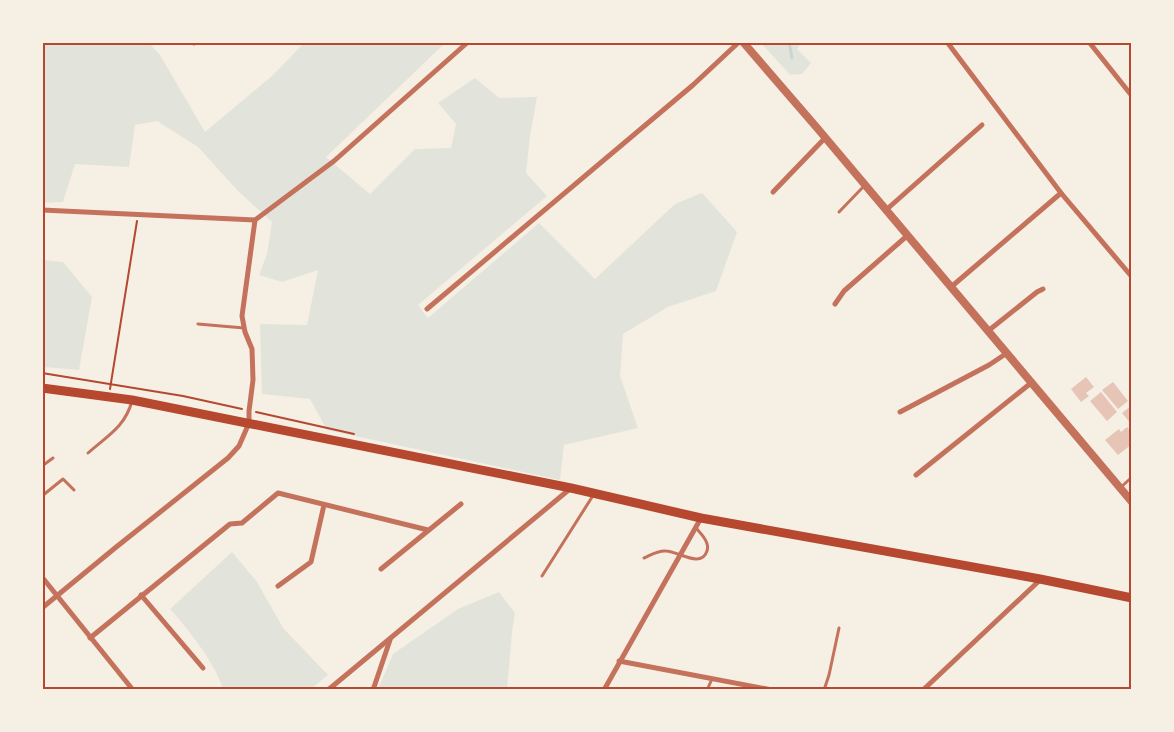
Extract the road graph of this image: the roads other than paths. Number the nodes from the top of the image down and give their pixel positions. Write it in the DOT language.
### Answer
graph roads {
  1 [pos="468,42"];
  2 [pos="741,42"];
  3 [pos="947,42"];
  4 [pos="1089,42"];
  5 [pos="1132,96"];
  6 [pos="982,125"];
  7 [pos="825,138"];
  8 [pos="865,185"];
  9 [pos="773,192"];
  10 [pos="1061,193"];
  11 [pos="42,210"];
  12 [pos="886,210"];
  13 [pos="839,212"];
  14 [pos="255,220"];
  15 [pos="908,235"];
  16 [pos="1132,277"];
  17 [pos="951,287"];
  18 [pos="1043,289"];
  19 [pos="835,304"];
  20 [pos="427,309"];
  21 [pos="198,324"];
  22 [pos="244,328"];
  23 [pos="988,331"];
  24 [pos="1007,353"];
  25 [pos="1031,383"];
  26 [pos="42,388"];
  27 [pos="132,400"];
  28 [pos="900,412"];
  29 [pos="249,423"];
  30 [pos="88,453"];
  31 [pos="53,458"];
  32 [pos="42,466"];
  33 [pos="916,475"];
  34 [pos="1132,477"];
  35 [pos="571,488"];
  36 [pos="1120,489"];
  37 [pos="74,490"];
  38 [pos="594,493"];
  39 [pos="42,496"];
  40 [pos="1132,502"];
  41 [pos="461,504"];
  42 [pos="324,505"];
  43 [pos="701,518"];
  44 [pos="696,528"];
  45 [pos="428,530"];
  46 [pos="681,554"];
  47 [pos="644,558"];
  48 [pos="381,569"];
  49 [pos="542,576"];
  50 [pos="42,577"];
  51 [pos="1040,579"];
  52 [pos="278,586"];
  53 [pos="1132,594"];
  54 [pos="141,595"];
  55 [pos="1121,595"];
  56 [pos="59,596"];
  57 [pos="1132,598"];
  58 [pos="42,608"];
  59 [pos="839,628"];
  60 [pos="90,638"];
  61 [pos="390,639"];
  62 [pos="619,661"];
  63 [pos="203,668"];
  64 [pos="712,678"];
  65 [pos="131,687"];
  66 [pos="741,687"];
  67 [pos="123,690"];
  68 [pos="328,690"];
  69 [pos="373,690"];
  70 [pos="604,690"];
  71 [pos="707,690"];
  72 [pos="772,690"];
  73 [pos="824,690"];
  74 [pos="923,690"];
  1 -- 14 [label="street"];
  2 -- 7 [label="street"];
  2 -- 20 [label="street"];
  3 -- 10 [label="street"];
  4 -- 5 [label="street"];
  6 -- 12 [label="street"];
  7 -- 8 [label="street"];
  7 -- 9 [label="street"];
  8 -- 12 [label="street"];
  8 -- 13 [label="lane"];
  10 -- 16 [label="street"];
  10 -- 17 [label="street"];
  11 -- 14 [label="street"];
  12 -- 15 [label="street"];
  14 -- 22 [label="street"];
  15 -- 17 [label="street"];
  15 -- 19 [label="street"];
  17 -- 23 [label="street"];
  18 -- 23 [label="street"];
  21 -- 22 [label="lane"];
  22 -- 29 [label="street"];
  23 -- 24 [label="street"];
  24 -- 25 [label="street"];
  24 -- 28 [label="street"];
  25 -- 33 [label="street"];
  25 -- 36 [label="street"];
  26 -- 27 [label="main road"];
  27 -- 29 [label="main road"];
  27 -- 30 [label="lane"];
  29 -- 35 [label="main road"];
  29 -- 56 [label="street"];
  31 -- 32 [label="lane"];
  34 -- 36 [label="lane"];
  35 -- 38 [label="main road"];
  35 -- 61 [label="street"];
  36 -- 40 [label="street"];
  37 -- 39 [label="lane"];
  38 -- 43 [label="main road"];
  38 -- 49 [label="lane"];
  41 -- 45 [label="street"];
  42 -- 45 [label="street"];
  42 -- 52 [label="street"];
  42 -- 54 [label="street"];
  43 -- 44 [label="street"];
  43 -- 51 [label="main road"];
  44 -- 46 [label="street"];
  44 -- 46 [label="lane"];
  45 -- 48 [label="street"];
  46 -- 47 [label="lane"];
  46 -- 62 [label="street"];
  50 -- 56 [label="street"];
  51 -- 55 [label="main road"];
  51 -- 74 [label="street"];
  53 -- 55 [label="main road"];
  54 -- 60 [label="street"];
  54 -- 63 [label="street"];
  55 -- 57 [label="main road"];
  56 -- 58 [label="street"];
  56 -- 60 [label="street"];
  59 -- 73 [label="lane"];
  60 -- 65 [label="street"];
  61 -- 68 [label="street"];
  61 -- 69 [label="street"];
  62 -- 64 [label="street"];
  62 -- 70 [label="street"];
  64 -- 66 [label="street"];
  64 -- 71 [label="lane"];
  65 -- 67 [label="street"];
  66 -- 72 [label="street"];
}
